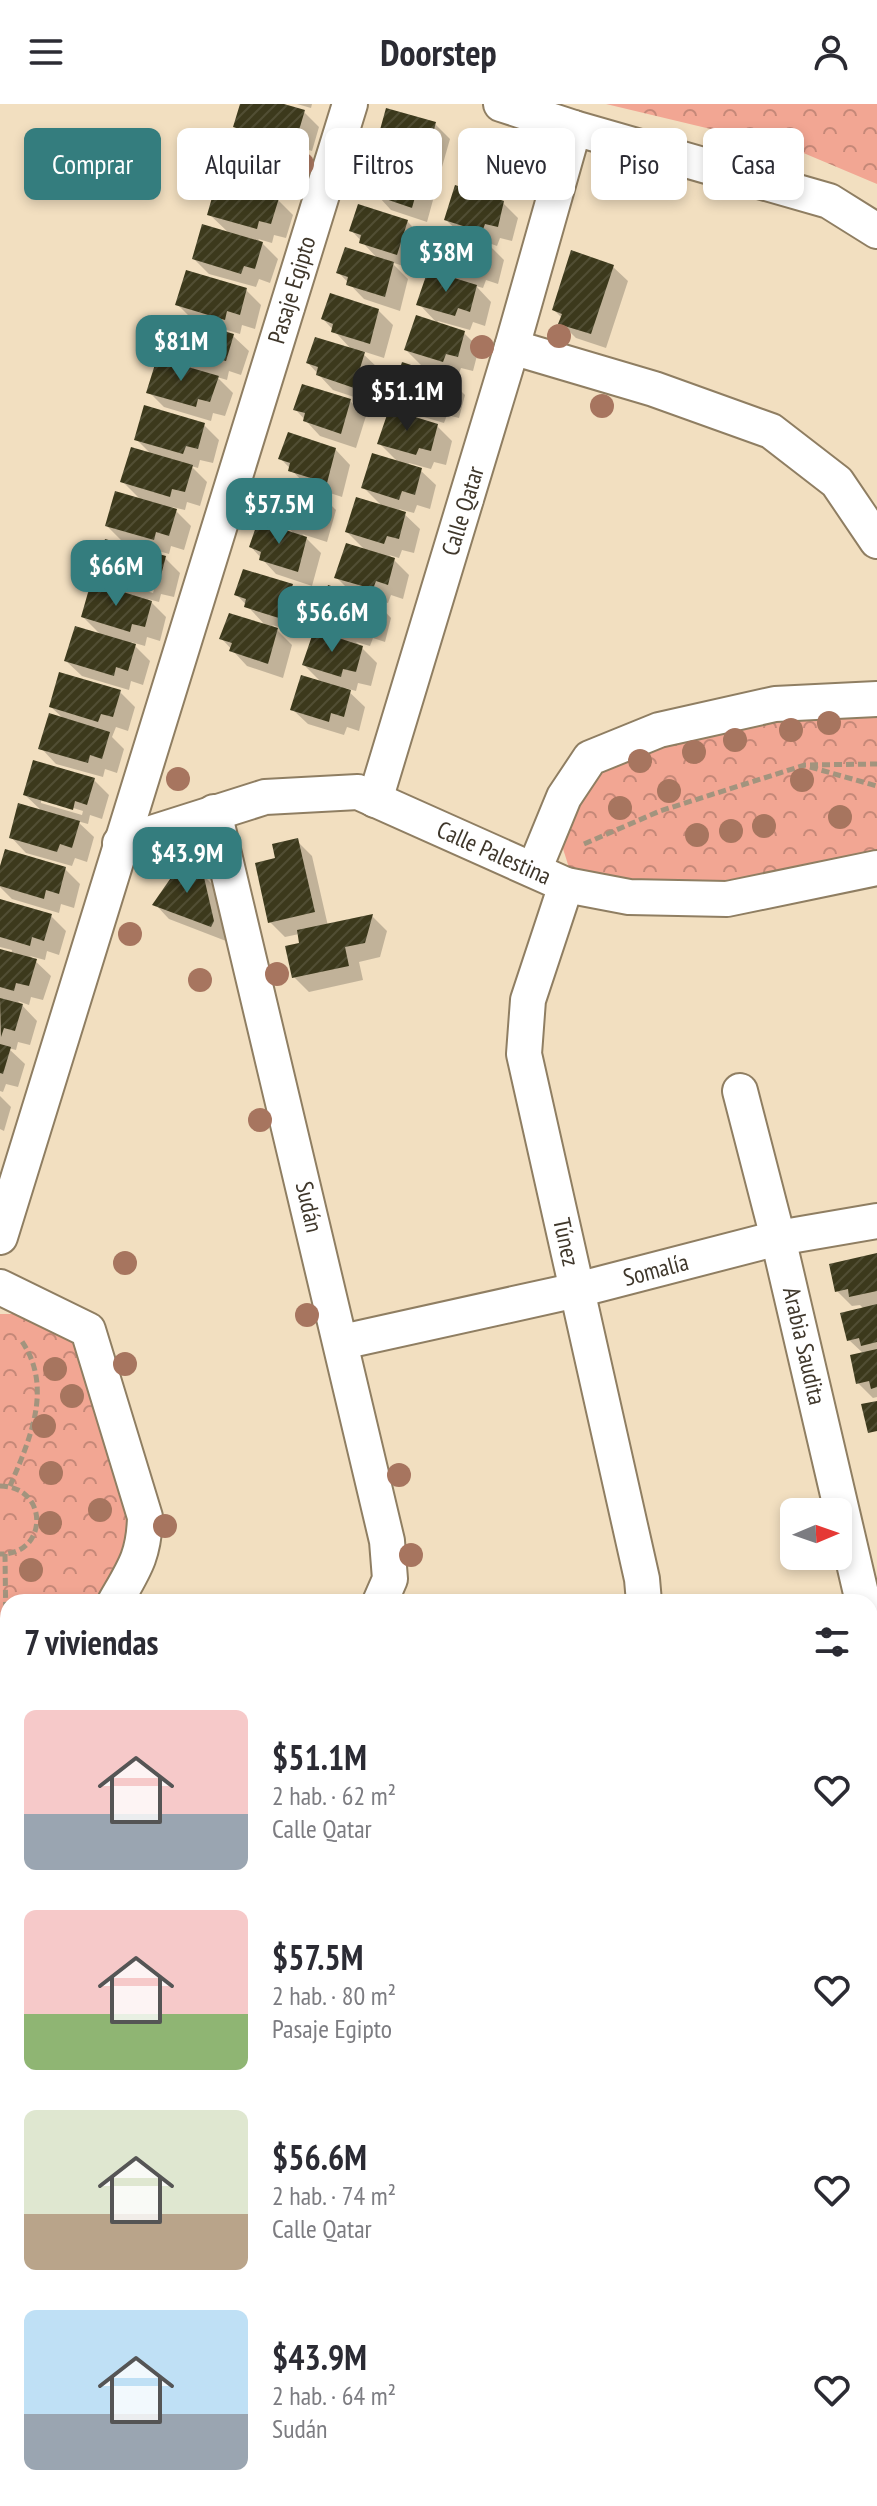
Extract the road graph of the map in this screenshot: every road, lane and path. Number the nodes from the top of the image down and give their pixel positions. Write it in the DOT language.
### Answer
graph roads {
  1 [pos="350,104"];
  2 [pos="501,104"];
  3 [pos="574,128"];
  4 [pos="575,128"];
  5 [pos="554,200"];
  6 [pos="877,231"];
  7 [pos="512,347"];
  8 [pos="877,541"];
  9 [pos="877,699"];
  10 [pos="877,764"];
  11 [pos="805,765"];
  12 [pos="877,786"];
  13 [pos="375,800"];
  14 [pos="214,812"];
  15 [pos="594,840"];
  16 [pos="120,843"];
  17 [pos="877,868"];
  18 [pos="534,870"];
  19 [pos="566,885"];
  20 [pos="740,1091"];
  21 [pos="877,1221"];
  22 [pos="0,1237"];
  23 [pos="778,1238"];
  24 [pos="0,1287"];
  25 [pos="577,1290"];
  26 [pos="13,1334"];
  27 [pos="342,1342"];
  28 [pos="0,1486"];
  29 [pos="10,1486"];
  30 [pos="3,1554"];
  31 [pos="4,1594"];
  32 [pos="120,1594"];
  33 [pos="383,1594"];
  34 [pos="643,1594"];
  35 [pos="861,1594"];
  1 -- 16 [label="street, Pasaje Egipto"];
  2 -- 3 [label="street"];
  4 -- 6 [label="street"];
  5 -- 7 [label="street, Calle Qatar"];
  7 -- 8 [label="street"];
  7 -- 13 [label="street, Calle Qatar"];
  9 -- 18 [label="street"];
  10 -- 11 [label="path"];
  11 -- 12 [label="path"];
  11 -- 15 [label="path"];
  13 -- 14 [label="street, Calle Palestina"];
  13 -- 18 [label="street, Calle Palestina"];
  14 -- 16 [label="street, Calle Palestina"];
  14 -- 27 [label="street, Sudán"];
  16 -- 22 [label="street, Pasaje Egipto"];
  17 -- 19 [label="street, Calle Palestina"];
  18 -- 19 [label="street, Calle Palestina"];
  19 -- 25 [label="street, Túnez"];
  20 -- 23 [label="street, Arabia Saudita"];
  21 -- 23 [label="street, Somalía"];
  23 -- 25 [label="street, Somalía"];
  23 -- 35 [label="street, Arabia Saudita"];
  24 -- 32 [label="street"];
  25 -- 27 [label="street, Somalía"];
  25 -- 34 [label="street, Túnez"];
  26 -- 29 [label="path"];
  27 -- 33 [label="street, Sudán"];
  28 -- 29 [label="path"];
  29 -- 30 [label="path"];
  30 -- 31 [label="path"];
}
